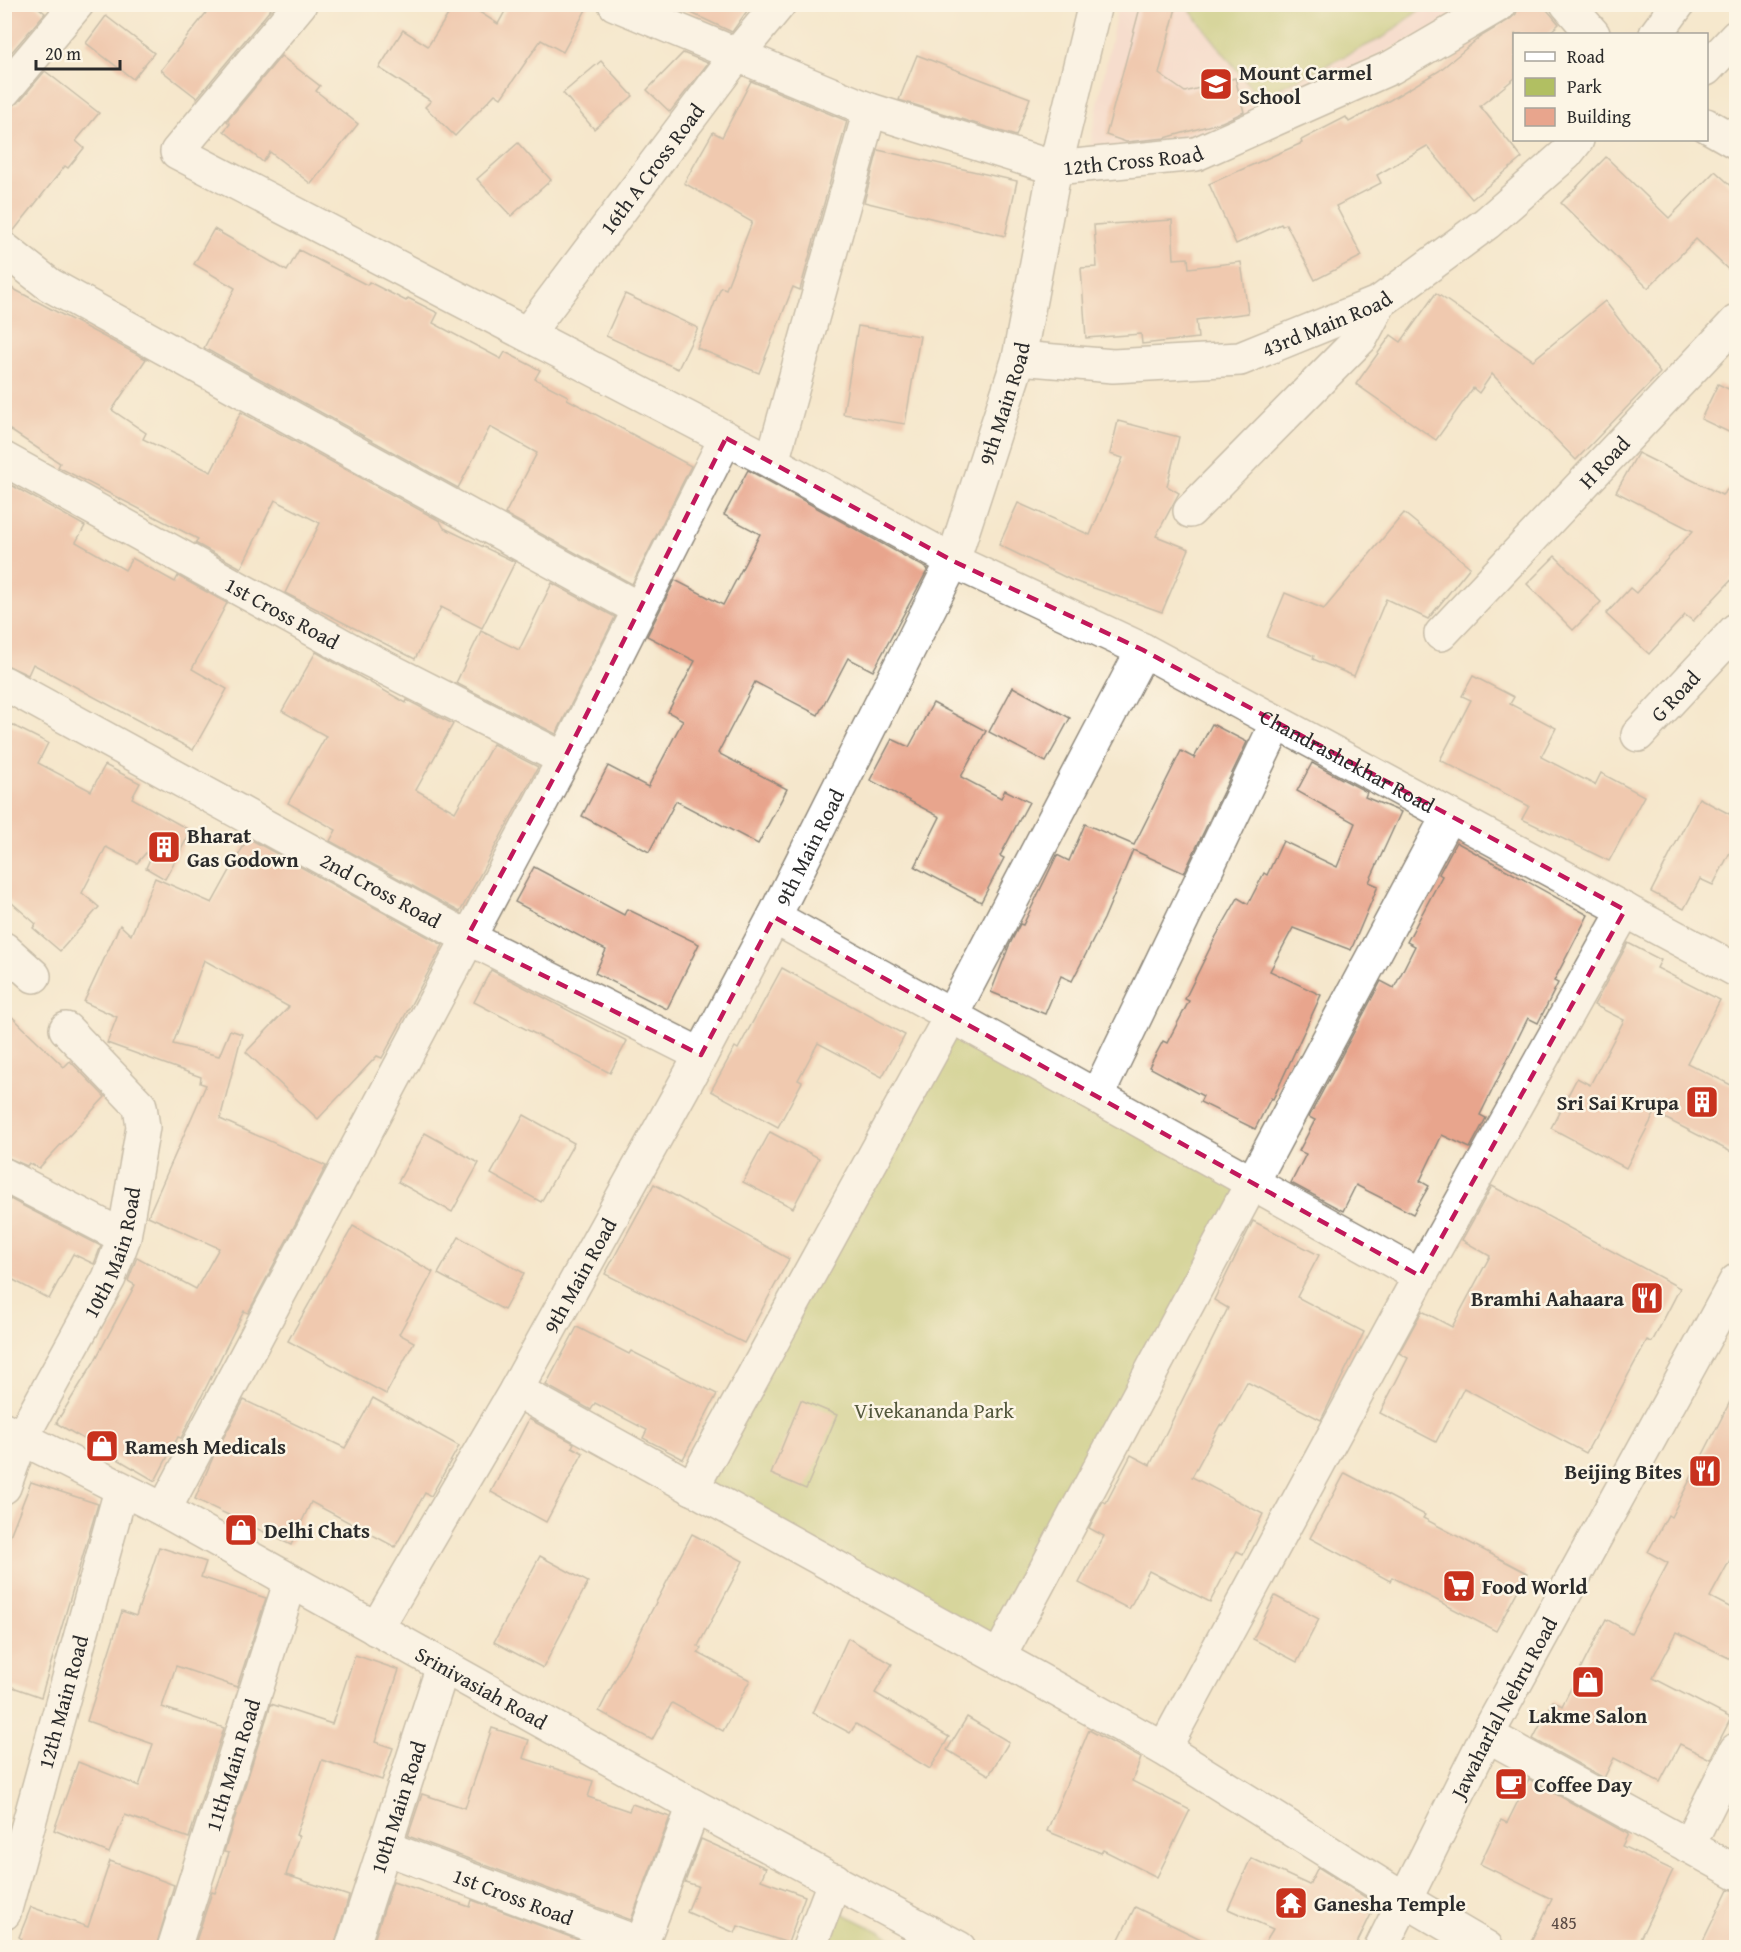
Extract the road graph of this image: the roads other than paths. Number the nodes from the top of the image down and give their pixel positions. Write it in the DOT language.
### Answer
graph roads {
  1 [pos="300,4"];
  2 [pos="615,4"];
  3 [pos="779,4"];
  4 [pos="1500,4"];
  5 [pos="1567,4"];
  6 [pos="1678,4"];
  7 [pos="64,9"];
  8 [pos="1086,11"];
  9 [pos="1592,33"];
  10 [pos="1657,33"];
  11 [pos="1737,37"];
  12 [pos="737,55"];
  13 [pos="1708,68"];
  14 [pos="4,91"];
  15 [pos="870,111"];
  16 [pos="1708,126"];
  17 [pos="1576,141"];
  18 [pos="1737,142"];
  19 [pos="1055,168"];
  20 [pos="4,249"];
  21 [pos="1380,302"];
  22 [pos="1737,322"];
  23 [pos="527,334"];
  24 [pos="1019,358"];
  25 [pos="726,438"];
  26 [pos="4,459"];
  27 [pos="772,462"];
  28 [pos="1190,512"];
  29 [pos="953,561"];
  30 [pos="639,609"];
  31 [pos="1737,630"];
  32 [pos="1441,634"];
  33 [pos="1143,650"];
  34 [pos="4,683"];
  35 [pos="1277,723"];
  36 [pos="1638,735"];
  37 [pos="564,759"];
  38 [pos="1448,816"];
  39 [pos="1624,910"];
  40 [pos="774,917"];
  41 [pos="467,937"];
  42 [pos="4,949"];
  43 [pos="1737,970"];
  44 [pos="34,976"];
  45 [pos="951,1016"];
  46 [pos="66,1029"];
  47 [pos="701,1055"];
  48 [pos="1096,1096"];
  49 [pos="4,1175"];
  50 [pos="1253,1183"];
  51 [pos="124,1237"];
  52 [pos="1420,1276"];
  53 [pos="1737,1281"];
  54 [pos="516,1390"];
  55 [pos="13,1433"];
  56 [pos="4,1487"];
  57 [pos="692,1488"];
  58 [pos="121,1490"];
  59 [pos="165,1510"];
  60 [pos="290,1583"];
  61 [pos="376,1629"];
  62 [pos="999,1658"];
  63 [pos="443,1666"];
  64 [pos="1487,1735"];
  65 [pos="1164,1749"];
  66 [pos="1737,1750"];
  67 [pos="694,1806"];
  68 [pos="1689,1846"];
  69 [pos="386,1848"];
  70 [pos="1737,1872"];
  71 [pos="835,1880"];
  72 [pos="1406,1900"];
  73 [pos="4,1913"];
  74 [pos="641,1946"];
  75 [pos="174,1947"];
  76 [pos="352,1947"];
  77 [pos="809,1947"];
  78 [pos="959,1947"];
  79 [pos="1381,1947"];
  80 [pos="1487,1947"];
  1 -- 23 [label="street, Chandrashekhar Road"];
  2 -- 12 [label="street, 12th Cross Road"];
  3 -- 12 [label="street, 16th A Cross Road"];
  4 -- 19 [label="street, 12th Cross Road"];
  5 -- 9 [label="street"];
  6 -- 10 [label="street"];
  7 -- 14 [label="street"];
  8 -- 19 [label="street, 9th Main Road"];
  11 -- 13 [label="street"];
  12 -- 15 [label="street, 12th Cross Road"];
  12 -- 23 [label="street, 16th A Cross Road"];
  15 -- 19 [label="street, 12th Cross Road"];
  15 -- 27 [label="street"];
  16 -- 18 [label="street"];
  17 -- 21 [label="street, 43rd Main Road"];
  19 -- 24 [label="street, 9th Main Road"];
  20 -- 30 [label="street"];
  21 -- 24 [label="street, 43rd Main Road"];
  21 -- 28 [label="street"];
  22 -- 32 [label="street, H Road"];
  23 -- 25 [label="street, Chandrashekhar Road"];
  24 -- 29 [label="street, 9th Main Road"];
  25 -- 27 [label="street, Chandrashekhar Road"];
  25 -- 30 [label="street"];
  26 -- 37 [label="street, 1st Cross Road"];
  27 -- 29 [label="street, Chandrashekhar Road"];
  29 -- 33 [label="street, Chandrashekhar Road"];
  29 -- 40 [label="street, 9th Main Road"];
  30 -- 37 [label="street"];
  31 -- 36 [label="street, G Road"];
  33 -- 35 [label="street, Chandrashekhar Road"];
  33 -- 45 [label="street"];
  34 -- 41 [label="street, 2nd Cross Road"];
  35 -- 38 [label="street, Chandrashekhar Road"];
  35 -- 48 [label="street"];
  37 -- 41 [label="street"];
  38 -- 39 [label="street, Chandrashekhar Road"];
  38 -- 50 [label="street"];
  39 -- 43 [label="street, Chandrashekhar Road"];
  39 -- 52 [label="street"];
  40 -- 45 [label="street"];
  40 -- 47 [label="street, 9th Main Road"];
  41 -- 47 [label="street, 2nd Cross Road"];
  41 -- 59 [label="street"];
  42 -- 44 [label="street"];
  45 -- 48 [label="street"];
  45 -- 57 [label="street"];
  46 -- 51 [label="street, 10th Main Road"];
  47 -- 54 [label="street, 9th Main Road"];
  48 -- 50 [label="street"];
  49 -- 51 [label="street"];
  50 -- 52 [label="street"];
  50 -- 62 [label="street"];
  51 -- 55 [label="street, 10th Main Road"];
  52 -- 65 [label="street"];
  53 -- 64 [label="street, Jawaharlal Nehru Road"];
  54 -- 57 [label="street"];
  54 -- 61 [label="street, 9th Main Road"];
  55 -- 56 [label="street, 10th Main Road"];
  55 -- 58 [label="street, Srinivasiah Road"];
  57 -- 62 [label="street"];
  58 -- 59 [label="street, Srinivasiah Road"];
  58 -- 73 [label="street, 12th Main Road"];
  59 -- 60 [label="street, Srinivasiah Road"];
  60 -- 61 [label="street, Srinivasiah Road"];
  60 -- 75 [label="street, 11th Main Road"];
  61 -- 63 [label="street, Srinivasiah Road"];
  62 -- 65 [label="street"];
  63 -- 67 [label="street, Srinivasiah Road"];
  63 -- 69 [label="street, 10th Main Road"];
  64 -- 68 [label="street"];
  64 -- 72 [label="street, Jawaharlal Nehru Road"];
  65 -- 72 [label="street"];
  66 -- 68 [label="street"];
  67 -- 71 [label="street, Srinivasiah Road"];
  67 -- 74 [label="street"];
  68 -- 70 [label="street"];
  69 -- 74 [label="street, 1st Cross Road"];
  69 -- 76 [label="street, 10th Main Road"];
  71 -- 77 [label="street"];
  71 -- 78 [label="street, Srinivasiah Road"];
  72 -- 79 [label="street, Jawaharlal Nehru Road"];
  72 -- 80 [label="street"];
}
